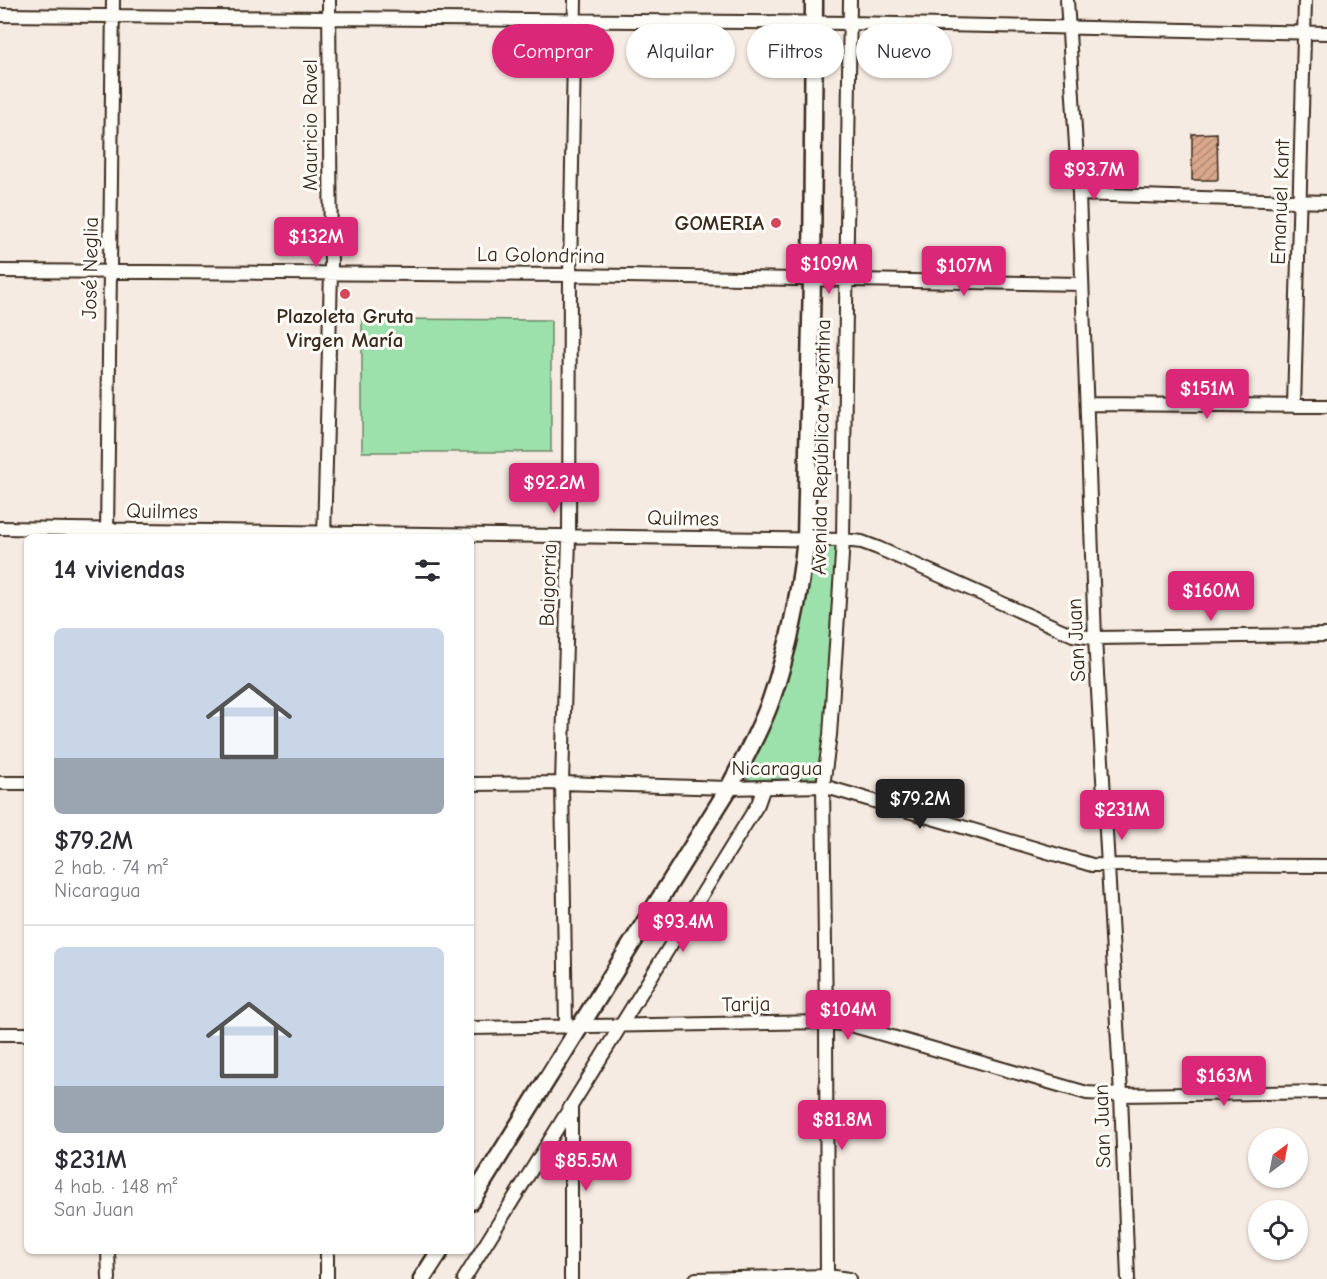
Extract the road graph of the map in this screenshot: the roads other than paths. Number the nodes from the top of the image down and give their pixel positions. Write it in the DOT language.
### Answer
graph roads {
  1 [pos="113,0"];
  2 [pos="329,0"];
  3 [pos="575,0"];
  4 [pos="814,0"];
  5 [pos="850,0"];
  6 [pos="1067,0"];
  7 [pos="1305,0"];
  8 [pos="0,15"];
  9 [pos="113,16"];
  10 [pos="329,17"];
  11 [pos="574,21"];
  12 [pos="813,23"];
  13 [pos="850,23"];
  14 [pos="1069,27"];
  15 [pos="1304,33"];
  16 [pos="1327,33"];
  17 [pos="1079,194"];
  18 [pos="1299,202"];
  19 [pos="1327,202"];
  20 [pos="0,271"];
  21 [pos="110,272"];
  22 [pos="331,272"];
  23 [pos="570,275"];
  24 [pos="812,279"];
  25 [pos="846,280"];
  26 [pos="1082,284"];
  27 [pos="1088,404"];
  28 [pos="1294,406"];
  29 [pos="1327,406"];
  30 [pos="0,528"];
  31 [pos="107,533"];
  32 [pos="216,534"];
  33 [pos="324,534"];
  34 [pos="474,536"];
  35 [pos="569,537"];
  36 [pos="806,539"];
  37 [pos="843,540"];
  38 [pos="1327,635"];
  39 [pos="1095,638"];
  40 [pos="0,783"];
  41 [pos="24,783"];
  42 [pos="562,783"];
  43 [pos="474,784"];
  44 [pos="823,786"];
  45 [pos="764,787"];
  46 [pos="729,788"];
  47 [pos="1108,866"];
  48 [pos="1327,866"];
  49 [pos="826,1022"];
  50 [pos="620,1026"];
  51 [pos="573,1027"];
  52 [pos="474,1028"];
  53 [pos="0,1034"];
  54 [pos="24,1034"];
  55 [pos="1327,1092"];
  56 [pos="1121,1095"];
  57 [pos="571,1105"];
  58 [pos="474,1196"];
  59 [pos="108,1254"];
  60 [pos="327,1254"];
  61 [pos="438,1254"];
  62 [pos="827,1278"];
  63 [pos="109,1279"];
  64 [pos="327,1279"];
  65 [pos="422,1279"];
  66 [pos="464,1279"];
  67 [pos="571,1279"];
  68 [pos="696,1279"];
  69 [pos="849,1279"];
  70 [pos="1128,1279"];
  1 -- 9 [label="street, José Neglia"];
  2 -- 10 [label="street, Mauricio Ravel"];
  3 -- 11 [label="street, Baigorria"];
  4 -- 12 [label="main road, Avenida República Argentina"];
  5 -- 13 [label="street, Avenida República Argentina"];
  6 -- 14 [label="street, San Juan"];
  7 -- 15 [label="street, Emanuel Kant"];
  8 -- 9 [label="street"];
  9 -- 10 [label="street"];
  9 -- 21 [label="street, José Neglia"];
  10 -- 11 [label="street"];
  10 -- 22 [label="street, Mauricio Ravel"];
  11 -- 12 [label="street"];
  11 -- 23 [label="street, Baigorria"];
  12 -- 13 [label="street"];
  12 -- 24 [label="main road, Avenida República Argentina"];
  13 -- 14 [label="street"];
  13 -- 25 [label="street, Avenida República Argentina"];
  14 -- 15 [label="street"];
  14 -- 17 [label="street, San Juan"];
  15 -- 16 [label="street"];
  15 -- 18 [label="street, Emanuel Kant"];
  17 -- 18 [label="street"];
  17 -- 26 [label="street, San Juan"];
  18 -- 19 [label="street"];
  18 -- 28 [label="street, Emanuel Kant"];
  20 -- 21 [label="street, La Golondrina"];
  21 -- 22 [label="street, La Golondrina"];
  21 -- 31 [label="street, José Neglia"];
  22 -- 23 [label="street, La Golondrina"];
  22 -- 33 [label="street, Mauricio Ravel"];
  23 -- 24 [label="street, La Golondrina"];
  23 -- 35 [label="street, Baigorria"];
  24 -- 25 [label="street, La Golondrina"];
  24 -- 36 [label="main road, Avenida República Argentina"];
  25 -- 26 [label="street, La Golondrina"];
  25 -- 37 [label="street, Avenida República Argentina"];
  26 -- 27 [label="street, San Juan"];
  27 -- 28 [label="street"];
  27 -- 39 [label="street, San Juan"];
  28 -- 29 [label="street"];
  30 -- 31 [label="street, Quilmes"];
  31 -- 32 [label="street, Quilmes"];
  34 -- 35 [label="street, Quilmes"];
  35 -- 36 [label="street, Quilmes"];
  35 -- 42 [label="street, Baigorria"];
  36 -- 37 [label="street, Quilmes"];
  36 -- 46 [label="main road, Avenida República Argentina"];
  37 -- 39 [label="street, Quilmes"];
  37 -- 44 [label="street, Avenida República Argentina"];
  38 -- 39 [label="street, Quilmes"];
  39 -- 47 [label="street, San Juan"];
  40 -- 41 [label="street"];
  42 -- 43 [label="street, Nicaragua"];
  42 -- 46 [label="street, Nicaragua"];
  42 -- 51 [label="street, Baigorria"];
  44 -- 45 [label="street, Nicaragua"];
  44 -- 47 [label="street, Nicaragua"];
  44 -- 49 [label="street, Avenida República Argentina"];
  45 -- 46 [label="street, Nicaragua"];
  45 -- 50 [label="street"];
  46 -- 51 [label="main road, Avenida República Argentina"];
  47 -- 48 [label="street, Nicaragua"];
  47 -- 56 [label="street, San Juan"];
  49 -- 50 [label="street, Tarija"];
  49 -- 56 [label="street, Tarija"];
  49 -- 62 [label="street, Avenida República Argentina"];
  50 -- 51 [label="street, Tarija"];
  50 -- 57 [label="street"];
  51 -- 52 [label="street, Tarija"];
  51 -- 58 [label="main road, Avenida República Argentina"];
  53 -- 54 [label="street"];
  55 -- 56 [label="street, Tarija"];
  56 -- 70 [label="street, San Juan"];
  57 -- 66 [label="street"];
  57 -- 67 [label="street"];
  59 -- 63 [label="street"];
  60 -- 64 [label="street"];
  61 -- 65 [label="main road"];
  62 -- 68 [label="street"];
  62 -- 69 [label="street"];
}
